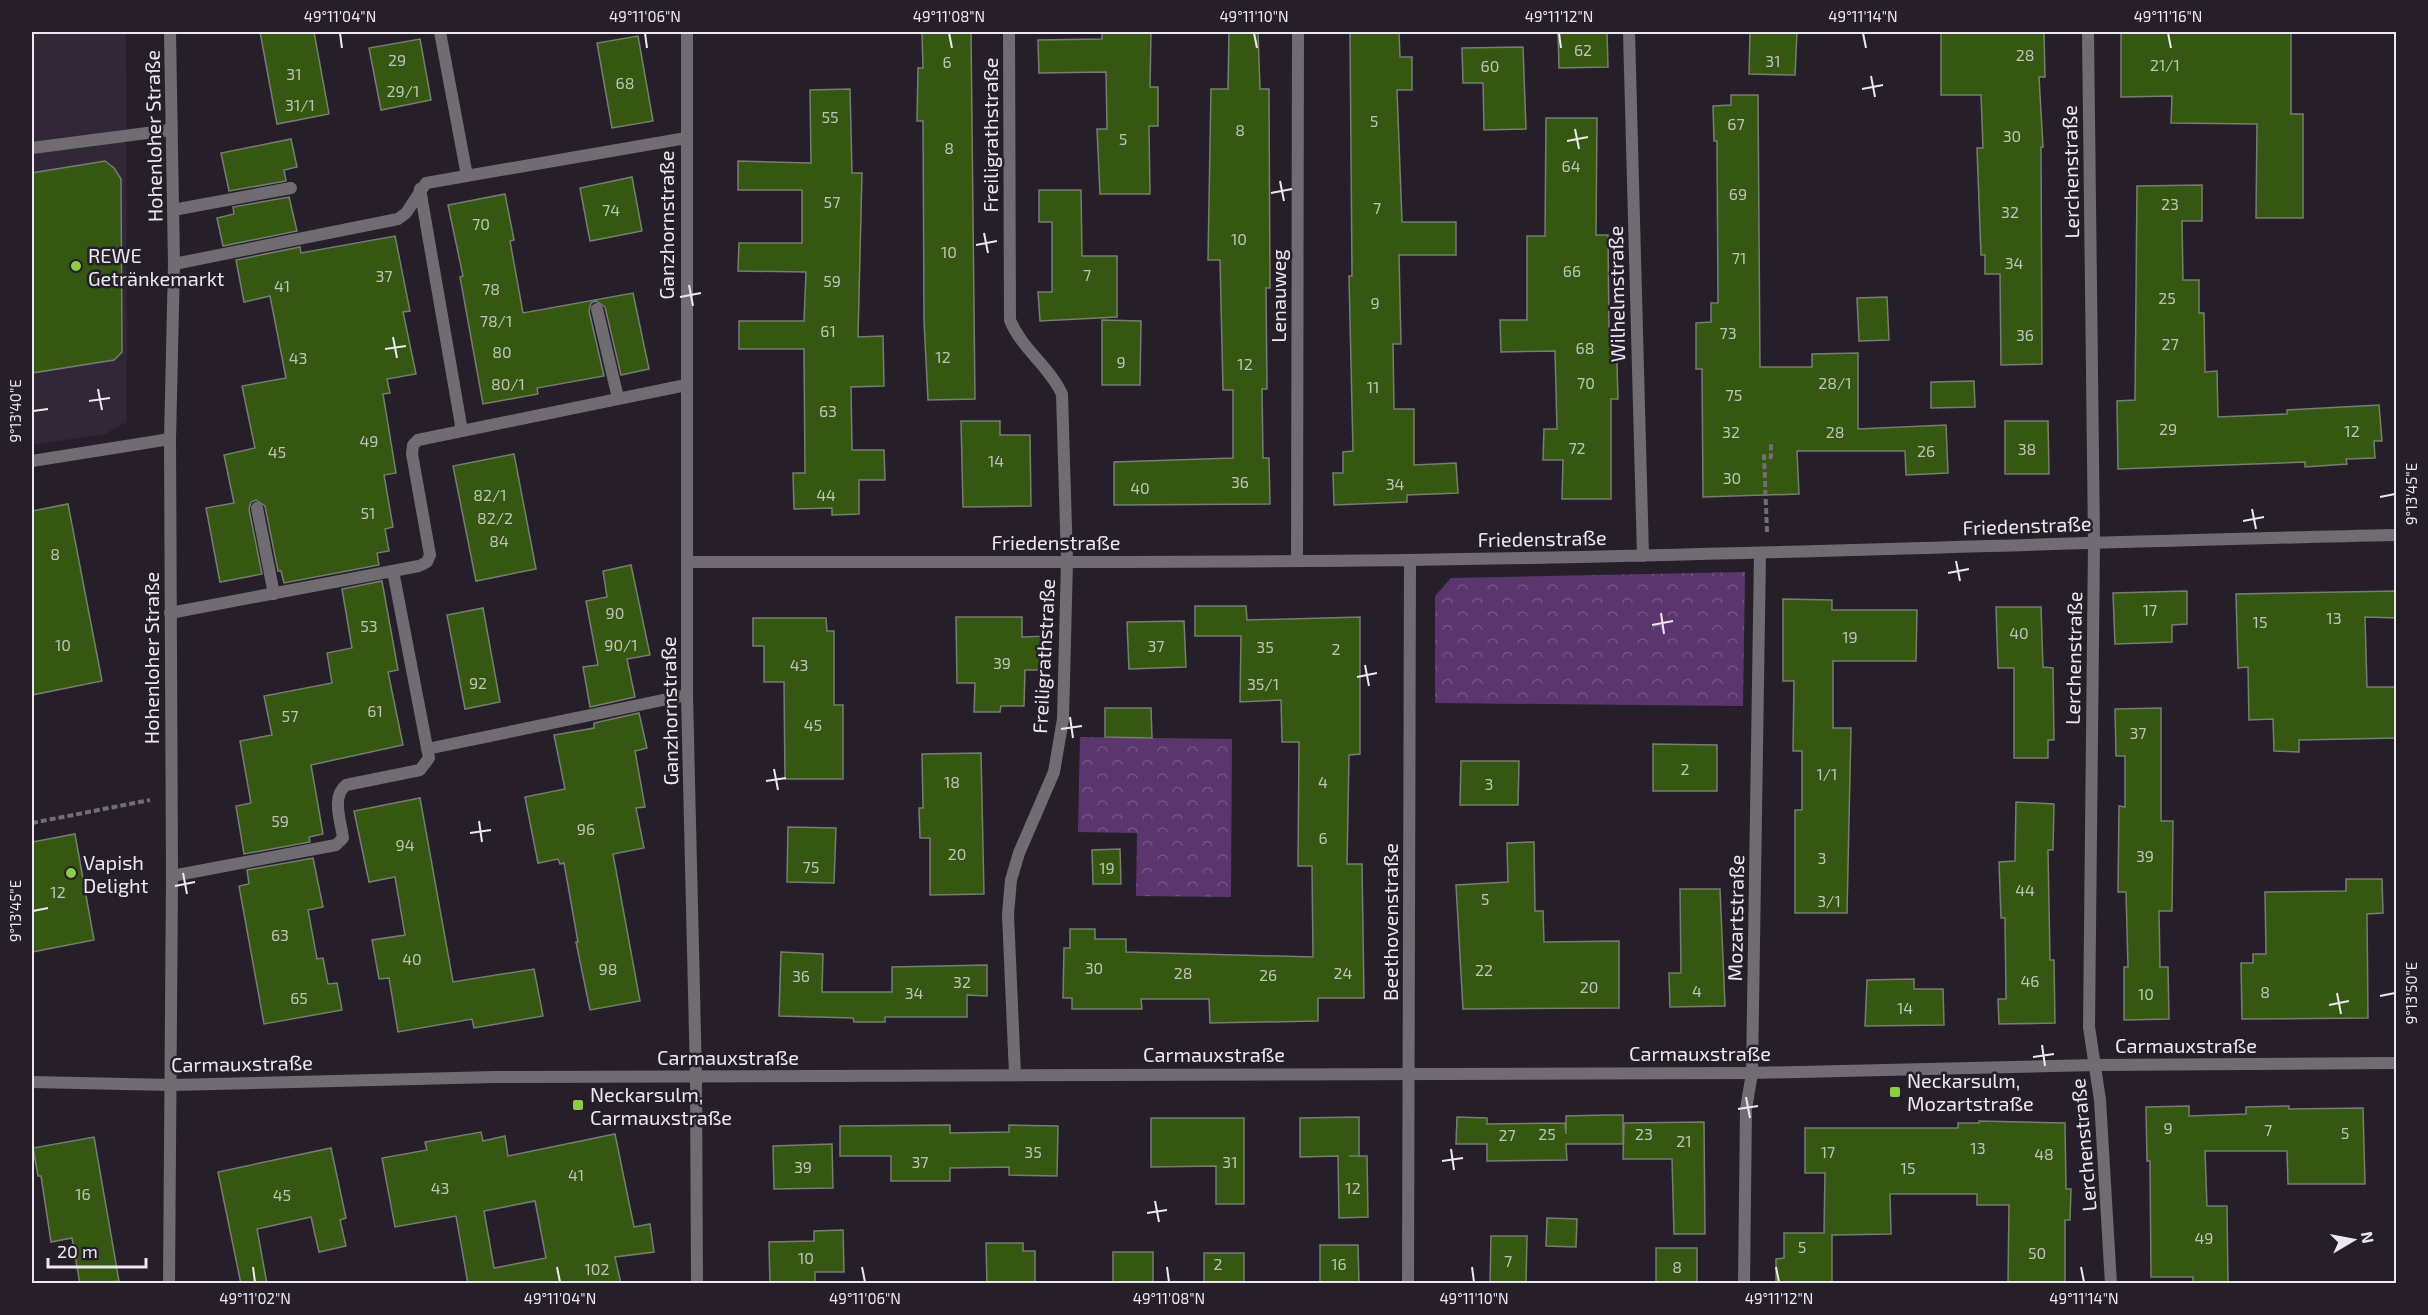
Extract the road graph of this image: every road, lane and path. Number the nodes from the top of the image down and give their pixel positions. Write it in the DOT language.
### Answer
graph roads {
  1 [pos="170,32"];
  2 [pos="440,32"];
  3 [pos="687,32"];
  4 [pos="1009,32"];
  5 [pos="1298,32"];
  6 [pos="1629,32"];
  7 [pos="2088,32"];
  8 [pos="170,130"];
  9 [pos="686,138"];
  10 [pos="32,148"];
  11 [pos="467,176"];
  12 [pos="291,188"];
  13 [pos="420,189"];
  14 [pos="173,210"];
  15 [pos="174,264"];
  16 [pos="597,309"];
  17 [pos="686,385"];
  18 [pos="618,398"];
  19 [pos="462,431"];
  20 [pos="170,439"];
  21 [pos="1771,441"];
  22 [pos="32,461"];
  23 [pos="257,508"];
  24 [pos="2397,535"];
  25 [pos="2094,542"];
  26 [pos="1764,553"];
  27 [pos="1643,556"];
  28 [pos="1410,560"];
  29 [pos="1067,561"];
  30 [pos="1297,561"];
  31 [pos="687,562"];
  32 [pos="393,571"];
  33 [pos="274,594"];
  34 [pos="170,613"];
  35 [pos="687,695"];
  36 [pos="427,749"];
  37 [pos="172,796"];
  38 [pos="32,823"];
  39 [pos="172,876"];
  40 [pos="2397,1063"];
  41 [pos="2096,1065"];
  42 [pos="1409,1072"];
  43 [pos="1752,1073"];
  44 [pos="1015,1075"];
  45 [pos="696,1077"];
  46 [pos="32,1082"];
  47 [pos="171,1085"];
  48 [pos="168,1284"];
  49 [pos="697,1284"];
  50 [pos="1408,1284"];
  51 [pos="1744,1284"];
  52 [pos="2111,1284"];
  1 -- 8 [label="street, Hohenloher Straße"];
  2 -- 11 [label="street"];
  3 -- 9 [label="street, Ganzhornstraße"];
  4 -- 29 [label="street, Freiligrathstraße"];
  5 -- 30 [label="street, Lenauweg"];
  6 -- 27 [label="street, Wilhelmstraße"];
  7 -- 25 [label="street, Lerchenstraße"];
  8 -- 10 [label="street"];
  8 -- 14 [label="street, Hohenloher Straße"];
  9 -- 11 [label="street, Ganzhornstraße"];
  9 -- 17 [label="street, Ganzhornstraße"];
  11 -- 13 [label="street, Ganzhornstraße"];
  12 -- 14 [label="street"];
  13 -- 15 [label="street"];
  13 -- 19 [label="street"];
  14 -- 15 [label="street, Hohenloher Straße"];
  15 -- 20 [label="street, Hohenloher Straße"];
  16 -- 18 [label="street"];
  17 -- 18 [label="street"];
  17 -- 31 [label="street, Ganzhornstraße"];
  18 -- 19 [label="street"];
  19 -- 32 [label="street"];
  20 -- 22 [label="street"];
  20 -- 34 [label="street, Hohenloher Straße"];
  21 -- 26 [label="path"];
  23 -- 33 [label="street"];
  24 -- 25 [label="street, Friedenstraße"];
  25 -- 26 [label="street, Friedenstraße"];
  25 -- 41 [label="street, Lerchenstraße"];
  26 -- 27 [label="street, Friedenstraße"];
  26 -- 43 [label="street, Mozartstraße"];
  27 -- 28 [label="street, Friedenstraße"];
  28 -- 30 [label="street, Friedenstraße"];
  28 -- 42 [label="street, Beethovenstraße"];
  29 -- 30 [label="street, Friedenstraße"];
  29 -- 31 [label="street, Friedenstraße"];
  29 -- 44 [label="street, Freiligrathstraße"];
  31 -- 35 [label="street, Ganzhornstraße"];
  32 -- 33 [label="street"];
  32 -- 36 [label="street"];
  33 -- 34 [label="street"];
  34 -- 37 [label="street, Hohenloher Straße"];
  35 -- 36 [label="street"];
  35 -- 45 [label="street, Ganzhornstraße"];
  36 -- 39 [label="street"];
  37 -- 38 [label="path"];
  37 -- 39 [label="street, Hohenloher Straße"];
  39 -- 47 [label="street, Hohenloher Straße"];
  40 -- 41 [label="street, Carmauxstraße"];
  41 -- 43 [label="street, Carmauxstraße"];
  41 -- 52 [label="street, Lerchenstraße"];
  42 -- 43 [label="street, Carmauxstraße"];
  42 -- 44 [label="street, Carmauxstraße"];
  42 -- 50 [label="street, Beethovenstraße"];
  43 -- 51 [label="street, Mozartstraße"];
  44 -- 45 [label="street, Carmauxstraße"];
  45 -- 47 [label="street, Carmauxstraße"];
  45 -- 49 [label="street, Ganzhornstraße"];
  46 -- 47 [label="street, Carmauxstraße"];
  47 -- 48 [label="street, Hohenloher Straße"];
}
